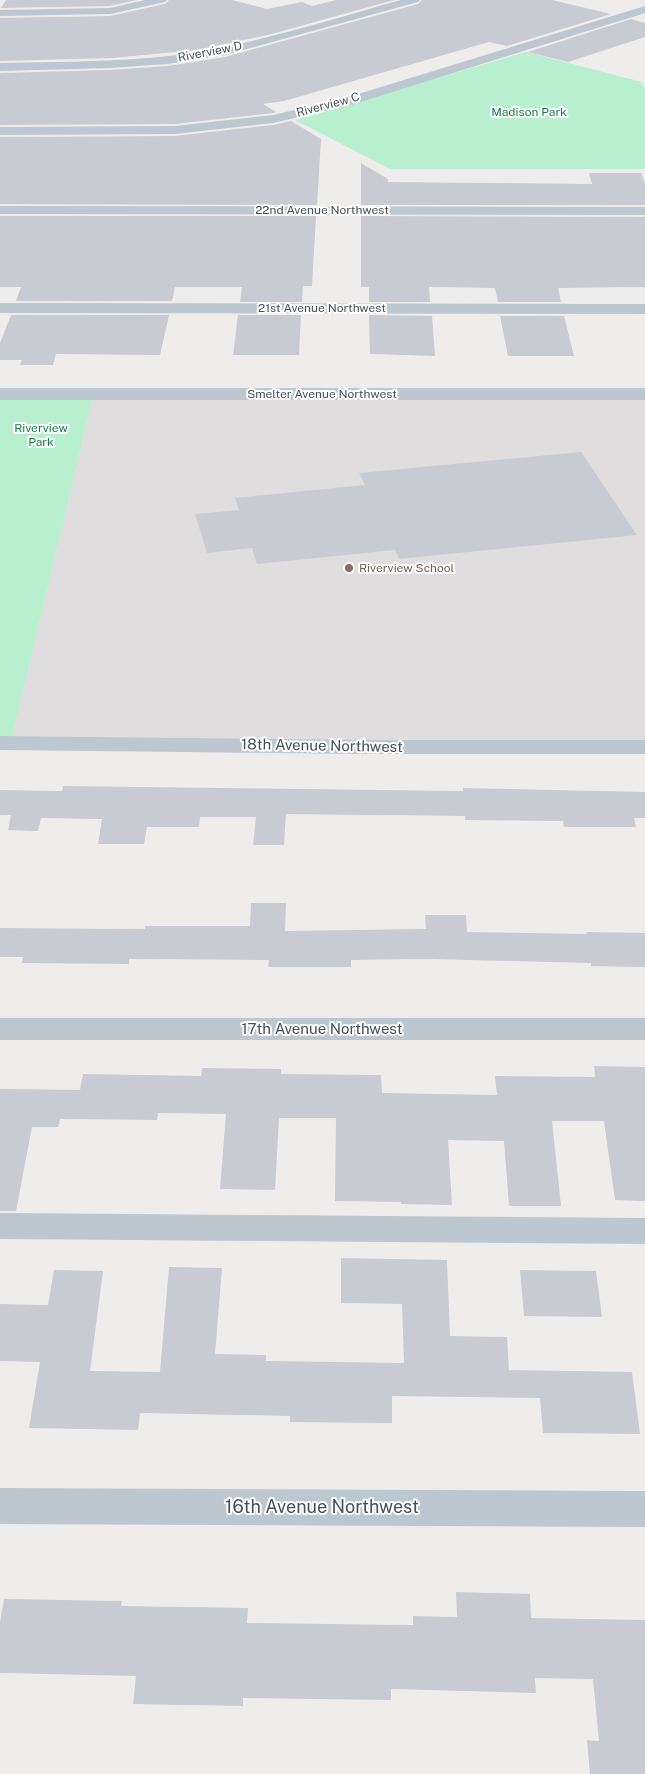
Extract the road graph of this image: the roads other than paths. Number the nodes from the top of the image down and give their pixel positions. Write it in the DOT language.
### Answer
graph roads {
  1 [pos="161,0"];
  2 [pos="414,0"];
  3 [pos="645,9"];
  4 [pos="0,13"];
  5 [pos="0,67"];
  6 [pos="0,131"];
  7 [pos="0,210"];
  8 [pos="645,211"];
  9 [pos="0,308"];
  10 [pos="645,309"];
  11 [pos="0,394"];
  12 [pos="645,394"];
  13 [pos="0,743"];
  14 [pos="645,747"];
  15 [pos="0,1029"];
  16 [pos="645,1029"];
  17 [pos="0,1226"];
  18 [pos="645,1231"];
  19 [pos="0,1506"];
  20 [pos="645,1509"];
  1 -- 4 [label="street"];
  2 -- 5 [label="street, Riverview D"];
  3 -- 6 [label="street, Riverview C"];
  7 -- 8 [label="street, 22nd Avenue Northwest"];
  9 -- 10 [label="street, 21st Avenue Northwest"];
  11 -- 12 [label="street, Smelter Avenue Northwest"];
  13 -- 14 [label="street, 18th Avenue Northwest"];
  15 -- 16 [label="street, 17th Avenue Northwest"];
  17 -- 18 [label="street"];
  19 -- 20 [label="street, 16th Avenue Northwest"];
}
